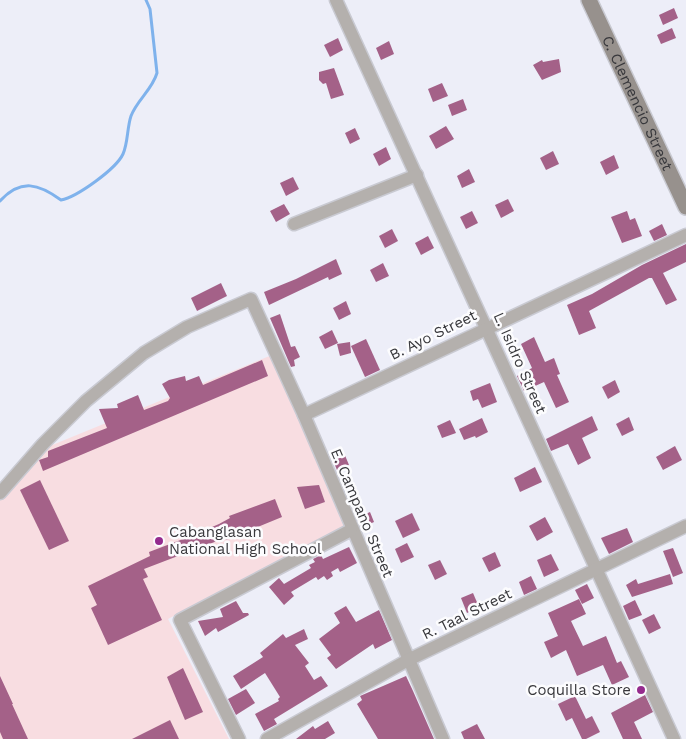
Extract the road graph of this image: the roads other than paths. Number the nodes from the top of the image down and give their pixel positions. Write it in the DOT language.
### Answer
graph roads {
  1 [pos="336,0"];
  2 [pos="589,0"];
  3 [pos="417,175"];
  4 [pos="686,207"];
  5 [pos="294,224"];
  6 [pos="686,234"];
  7 [pos="486,328"];
  8 [pos="304,415"];
  9 [pos="0,493"];
  10 [pos="686,526"];
  11 [pos="351,530"];
  12 [pos="595,570"];
  13 [pos="408,660"];
  14 [pos="239,739"];
  15 [pos="267,739"];
  16 [pos="443,739"];
  17 [pos="674,739"];
  1 -- 3 [label="street, L. Isidro Street"];
  2 -- 4 [label="street, C. Clemencio Street"];
  3 -- 5 [label="street"];
  3 -- 7 [label="street, L. Isidro Street"];
  6 -- 7 [label="street, B. Ayo Street"];
  7 -- 8 [label="street, B. Ayo Street"];
  7 -- 12 [label="street, L. Isidro Street"];
  8 -- 9 [label="street, E. Campano Street"];
  8 -- 11 [label="street, E. Campano Street"];
  10 -- 12 [label="street, R. Taal Street"];
  11 -- 13 [label="street, E. Campano Street"];
  11 -- 14 [label="street"];
  12 -- 13 [label="street, R. Taal Street"];
  12 -- 17 [label="street, L. Isidro Street"];
  13 -- 15 [label="street, R. Taal Street"];
  13 -- 16 [label="street, E. Campano Street"];
}
